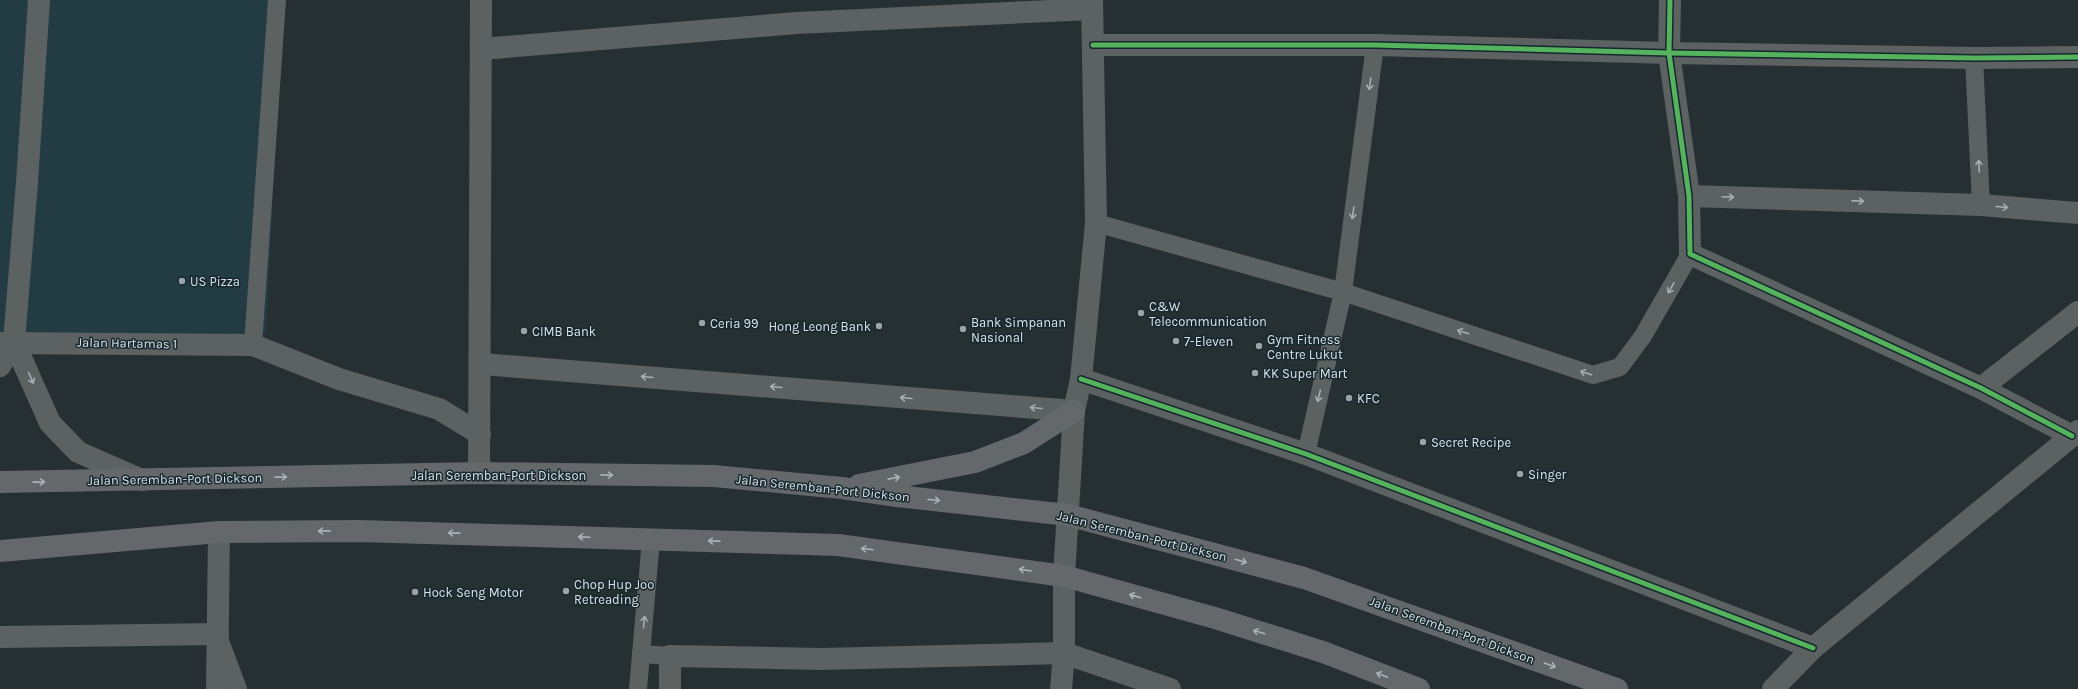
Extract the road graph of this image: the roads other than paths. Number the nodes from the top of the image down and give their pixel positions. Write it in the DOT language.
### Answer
graph roads {
  1 [pos="39,0"];
  2 [pos="277,0"];
  3 [pos="481,0"];
  4 [pos="1670,0"];
  5 [pos="1092,4"];
  6 [pos="1093,45"];
  7 [pos="1375,46"];
  8 [pos="481,49"];
  9 [pos="1669,53"];
  10 [pos="2078,57"];
  11 [pos="1974,58"];
  12 [pos="1689,196"];
  13 [pos="1981,205"];
  14 [pos="2078,213"];
  15 [pos="1096,223"];
  16 [pos="1690,254"];
  17 [pos="1343,292"];
  18 [pos="2078,312"];
  19 [pos="7,342"];
  20 [pos="253,345"];
  21 [pos="481,364"];
  22 [pos="0,366"];
  23 [pos="1081,379"];
  24 [pos="1981,388"];
  25 [pos="1074,411"];
  26 [pos="480,434"];
  27 [pos="2075,434"];
  28 [pos="1306,454"];
  29 [pos="479,473"];
  30 [pos="142,480"];
  31 [pos="0,482"];
  32 [pos="842,488"];
  33 [pos="1068,515"];
  34 [pos="219,532"];
  35 [pos="651,539"];
  36 [pos="0,551"];
  37 [pos="1064,576"];
  38 [pos="218,634"];
  39 [pos="0,637"];
  40 [pos="1813,648"];
  41 [pos="1064,653"];
  42 [pos="641,654"];
  43 [pos="670,656"];
  44 [pos="217,689"];
  45 [pos="238,689"];
  46 [pos="638,689"];
  47 [pos="670,689"];
  48 [pos="1060,689"];
  49 [pos="1170,689"];
  50 [pos="1418,689"];
  51 [pos="1617,689"];
  52 [pos="1773,689"];
  1 -- 19 [label="street"];
  2 -- 20 [label="lane"];
  3 -- 8 [label="street"];
  4 -- 9 [label="street"];
  5 -- 6 [label="street"];
  5 -- 8 [label="street"];
  6 -- 7 [label="street"];
  6 -- 15 [label="street"];
  7 -- 9 [label="street"];
  7 -- 17 [label="lane, one-way"];
  8 -- 21 [label="street"];
  9 -- 11 [label="street"];
  9 -- 12 [label="street"];
  10 -- 11 [label="street"];
  13 -- 11 [label="lane, one-way"];
  12 -- 13 [label="street, one-way"];
  12 -- 16 [label="street"];
  13 -- 14 [label="street, one-way"];
  15 -- 17 [label="lane"];
  15 -- 23 [label="street"];
  16 -- 17 [label="lane, one-way"];
  16 -- 24 [label="street"];
  17 -- 28 [label="lane, one-way"];
  18 -- 24 [label="street"];
  19 -- 20 [label="street, Jalan Hartamas 1"];
  19 -- 22 [label="street"];
  19 -- 30 [label="street, one-way"];
  20 -- 26 [label="street"];
  25 -- 21 [label="street, one-way"];
  21 -- 26 [label="street"];
  23 -- 25 [label="street"];
  23 -- 28 [label="street"];
  24 -- 27 [label="street"];
  32 -- 25 [label="highway, one-way"];
  25 -- 33 [label="street"];
  26 -- 29 [label="street"];
  27 -- 40 [label="street"];
  28 -- 40 [label="street"];
  30 -- 29 [label="highway, Jalan Seremban-Port Dickson, one-way"];
  29 -- 32 [label="highway, Jalan Seremban-Port Dickson, one-way"];
  31 -- 30 [label="highway, Jalan Seremban-Port Dickson, one-way"];
  32 -- 33 [label="highway, Jalan Seremban-Port Dickson, one-way"];
  33 -- 37 [label="street"];
  33 -- 51 [label="highway, Jalan Seremban-Port Dickson, one-way"];
  35 -- 34 [label="highway, one-way"];
  34 -- 36 [label="highway"];
  34 -- 38 [label="street"];
  37 -- 35 [label="highway, one-way"];
  42 -- 35 [label="lane, one-way"];
  37 -- 41 [label="street"];
  50 -- 37 [label="highway, one-way"];
  38 -- 39 [label="street"];
  38 -- 44 [label="street"];
  38 -- 45 [label="lane"];
  40 -- 52 [label="street"];
  41 -- 43 [label="street"];
  41 -- 48 [label="street"];
  41 -- 49 [label="street"];
  42 -- 43 [label="lane"];
  42 -- 46 [label="lane"];
  43 -- 47 [label="street"];
}
